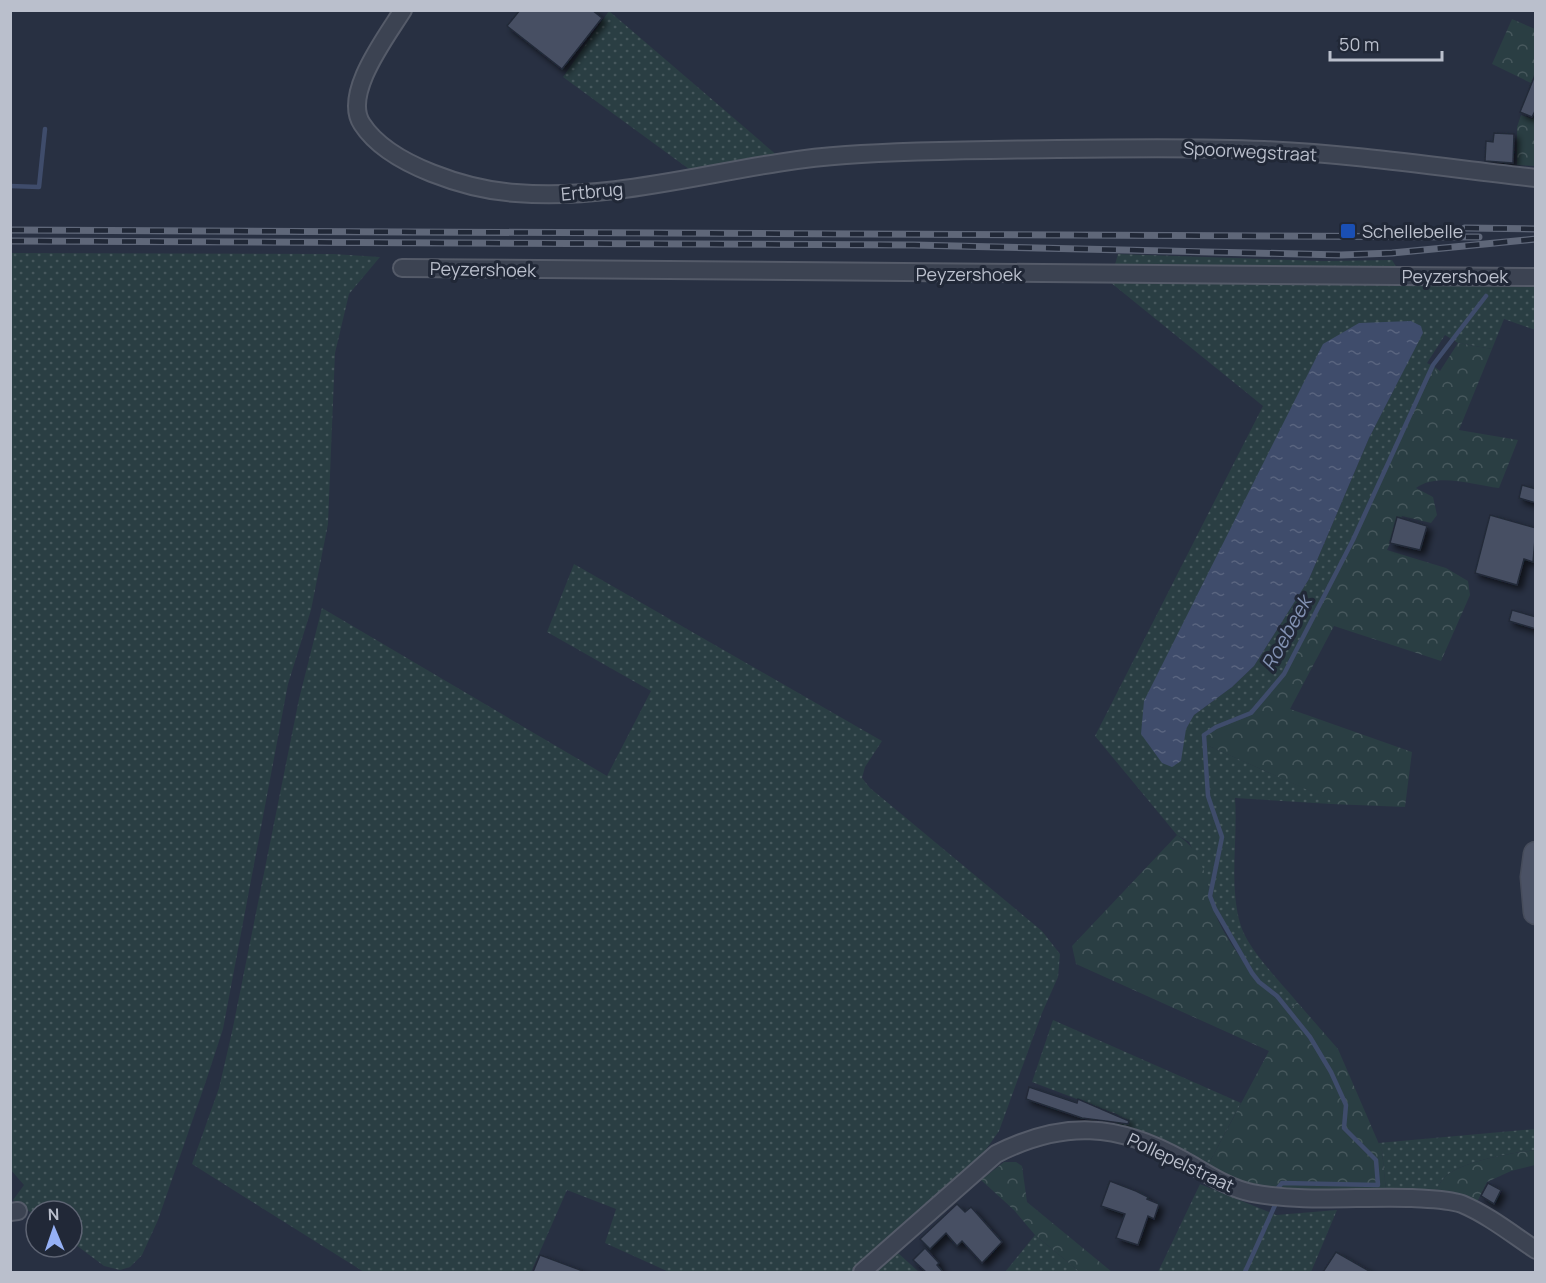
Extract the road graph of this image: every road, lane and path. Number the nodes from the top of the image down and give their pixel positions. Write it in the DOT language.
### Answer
graph roads {
  1 [pos="403,10"];
  2 [pos="964,150"];
  3 [pos="1536,178"];
  4 [pos="402,268"];
  5 [pos="1536,277"];
  6 [pos="1536,854"];
  7 [pos="1536,912"];
  8 [pos="1536,1250"];
  9 [pos="862,1272"];
  1 -- 2 [label="street, Ertbrug"];
  2 -- 3 [label="street, Spoorwegstraat"];
  4 -- 5 [label="street, Peyzershoek"];
  6 -- 7 [label="street"];
  8 -- 9 [label="street, Pollepelstraat"];
}
